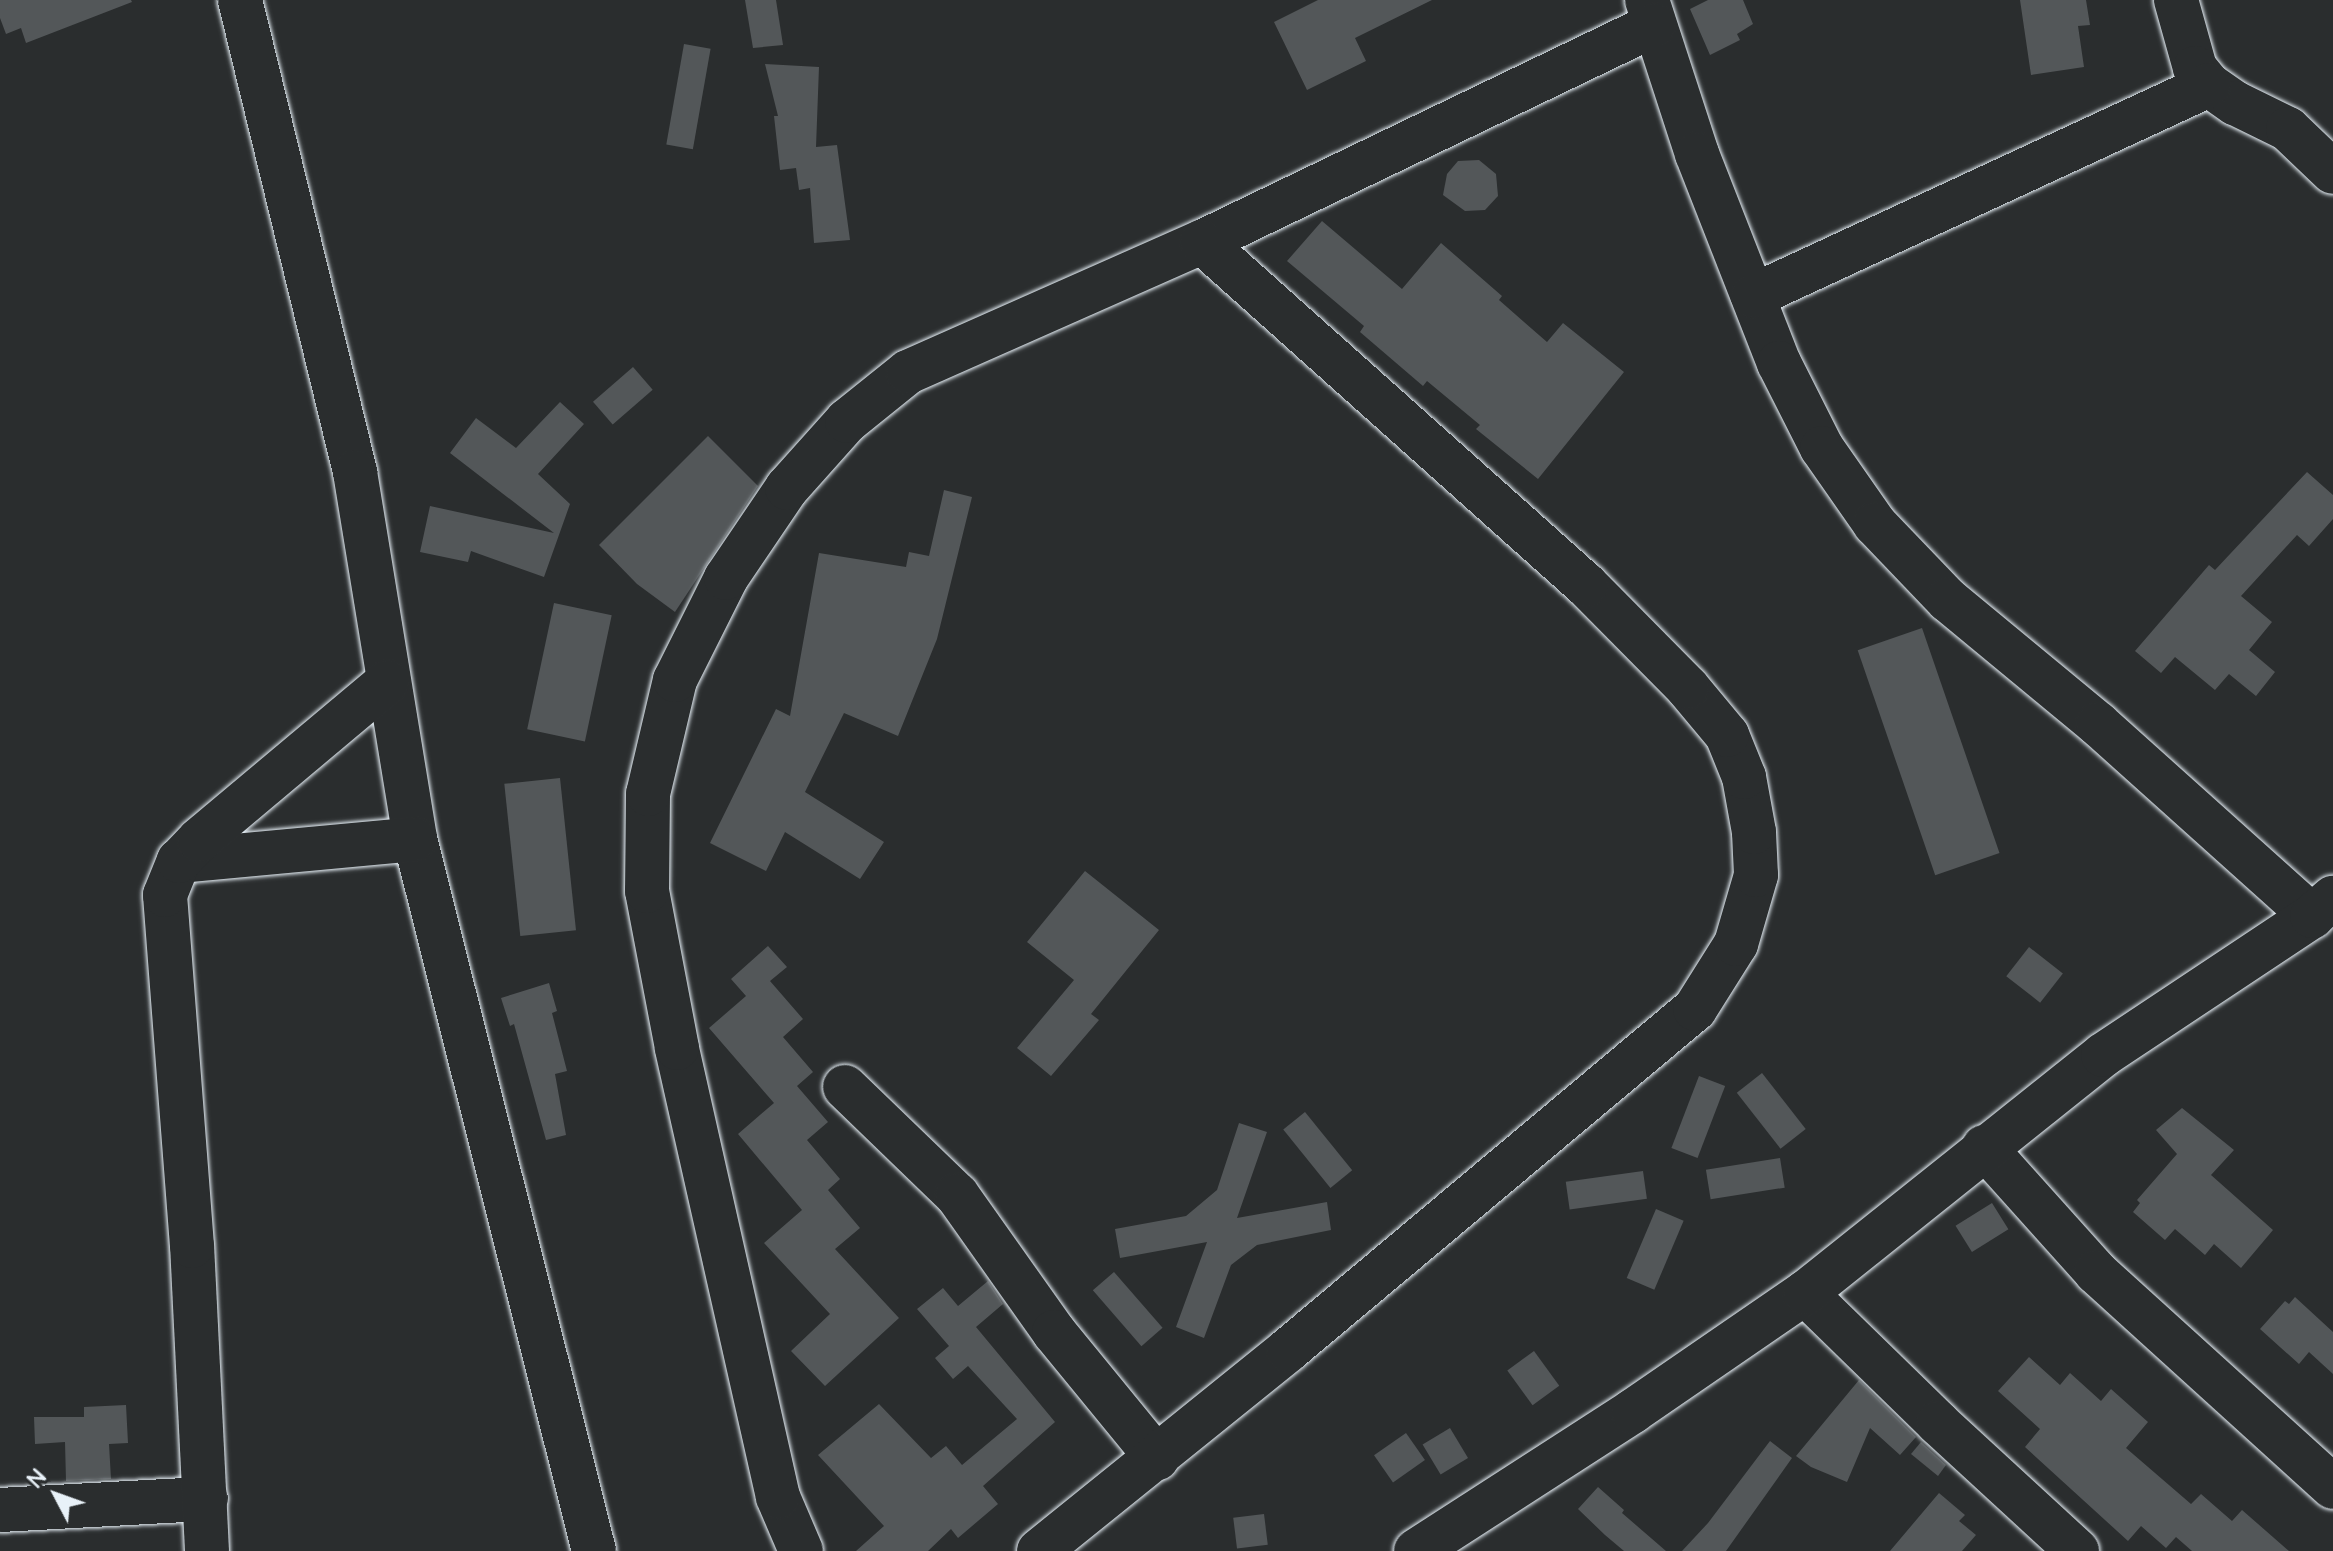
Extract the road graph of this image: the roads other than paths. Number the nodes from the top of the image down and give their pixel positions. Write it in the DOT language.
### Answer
graph roads {
  1 [pos="240,0"];
  2 [pos="2176,0"];
  3 [pos="1650,13"];
  4 [pos="2209,85"];
  5 [pos="2333,172"];
  6 [pos="1202,242"];
  7 [pos="1753,296"];
  8 [pos="387,682"];
  9 [pos="415,839"];
  10 [pos="179,861"];
  11 [pos="2323,907"];
  12 [pos="845,1087"];
  13 [pos="1984,1147"];
  14 [pos="1805,1293"];
  15 [pos="1157,1458"];
  16 [pos="2333,1487"];
  17 [pos="206,1499"];
  18 [pos="0,1510"];
  19 [pos="207,1551"];
  20 [pos="594,1551"];
  21 [pos="801,1551"];
  22 [pos="1039,1551"];
  23 [pos="1416,1551"];
  24 [pos="2077,1551"];
  1 -- 8 [label="street"];
  2 -- 4 [label="street"];
  3 -- 6 [label="street"];
  3 -- 7 [label="street"];
  4 -- 5 [label="street"];
  4 -- 7 [label="street"];
  6 -- 15 [label="street"];
  6 -- 21 [label="street"];
  7 -- 11 [label="street"];
  8 -- 9 [label="street"];
  8 -- 10 [label="street"];
  9 -- 10 [label="street"];
  9 -- 20 [label="street"];
  10 -- 17 [label="street"];
  11 -- 13 [label="street"];
  12 -- 15 [label="street"];
  13 -- 14 [label="street"];
  13 -- 16 [label="street"];
  14 -- 23 [label="street"];
  14 -- 24 [label="street"];
  15 -- 22 [label="street"];
  17 -- 18 [label="street"];
  17 -- 19 [label="street"];
}
